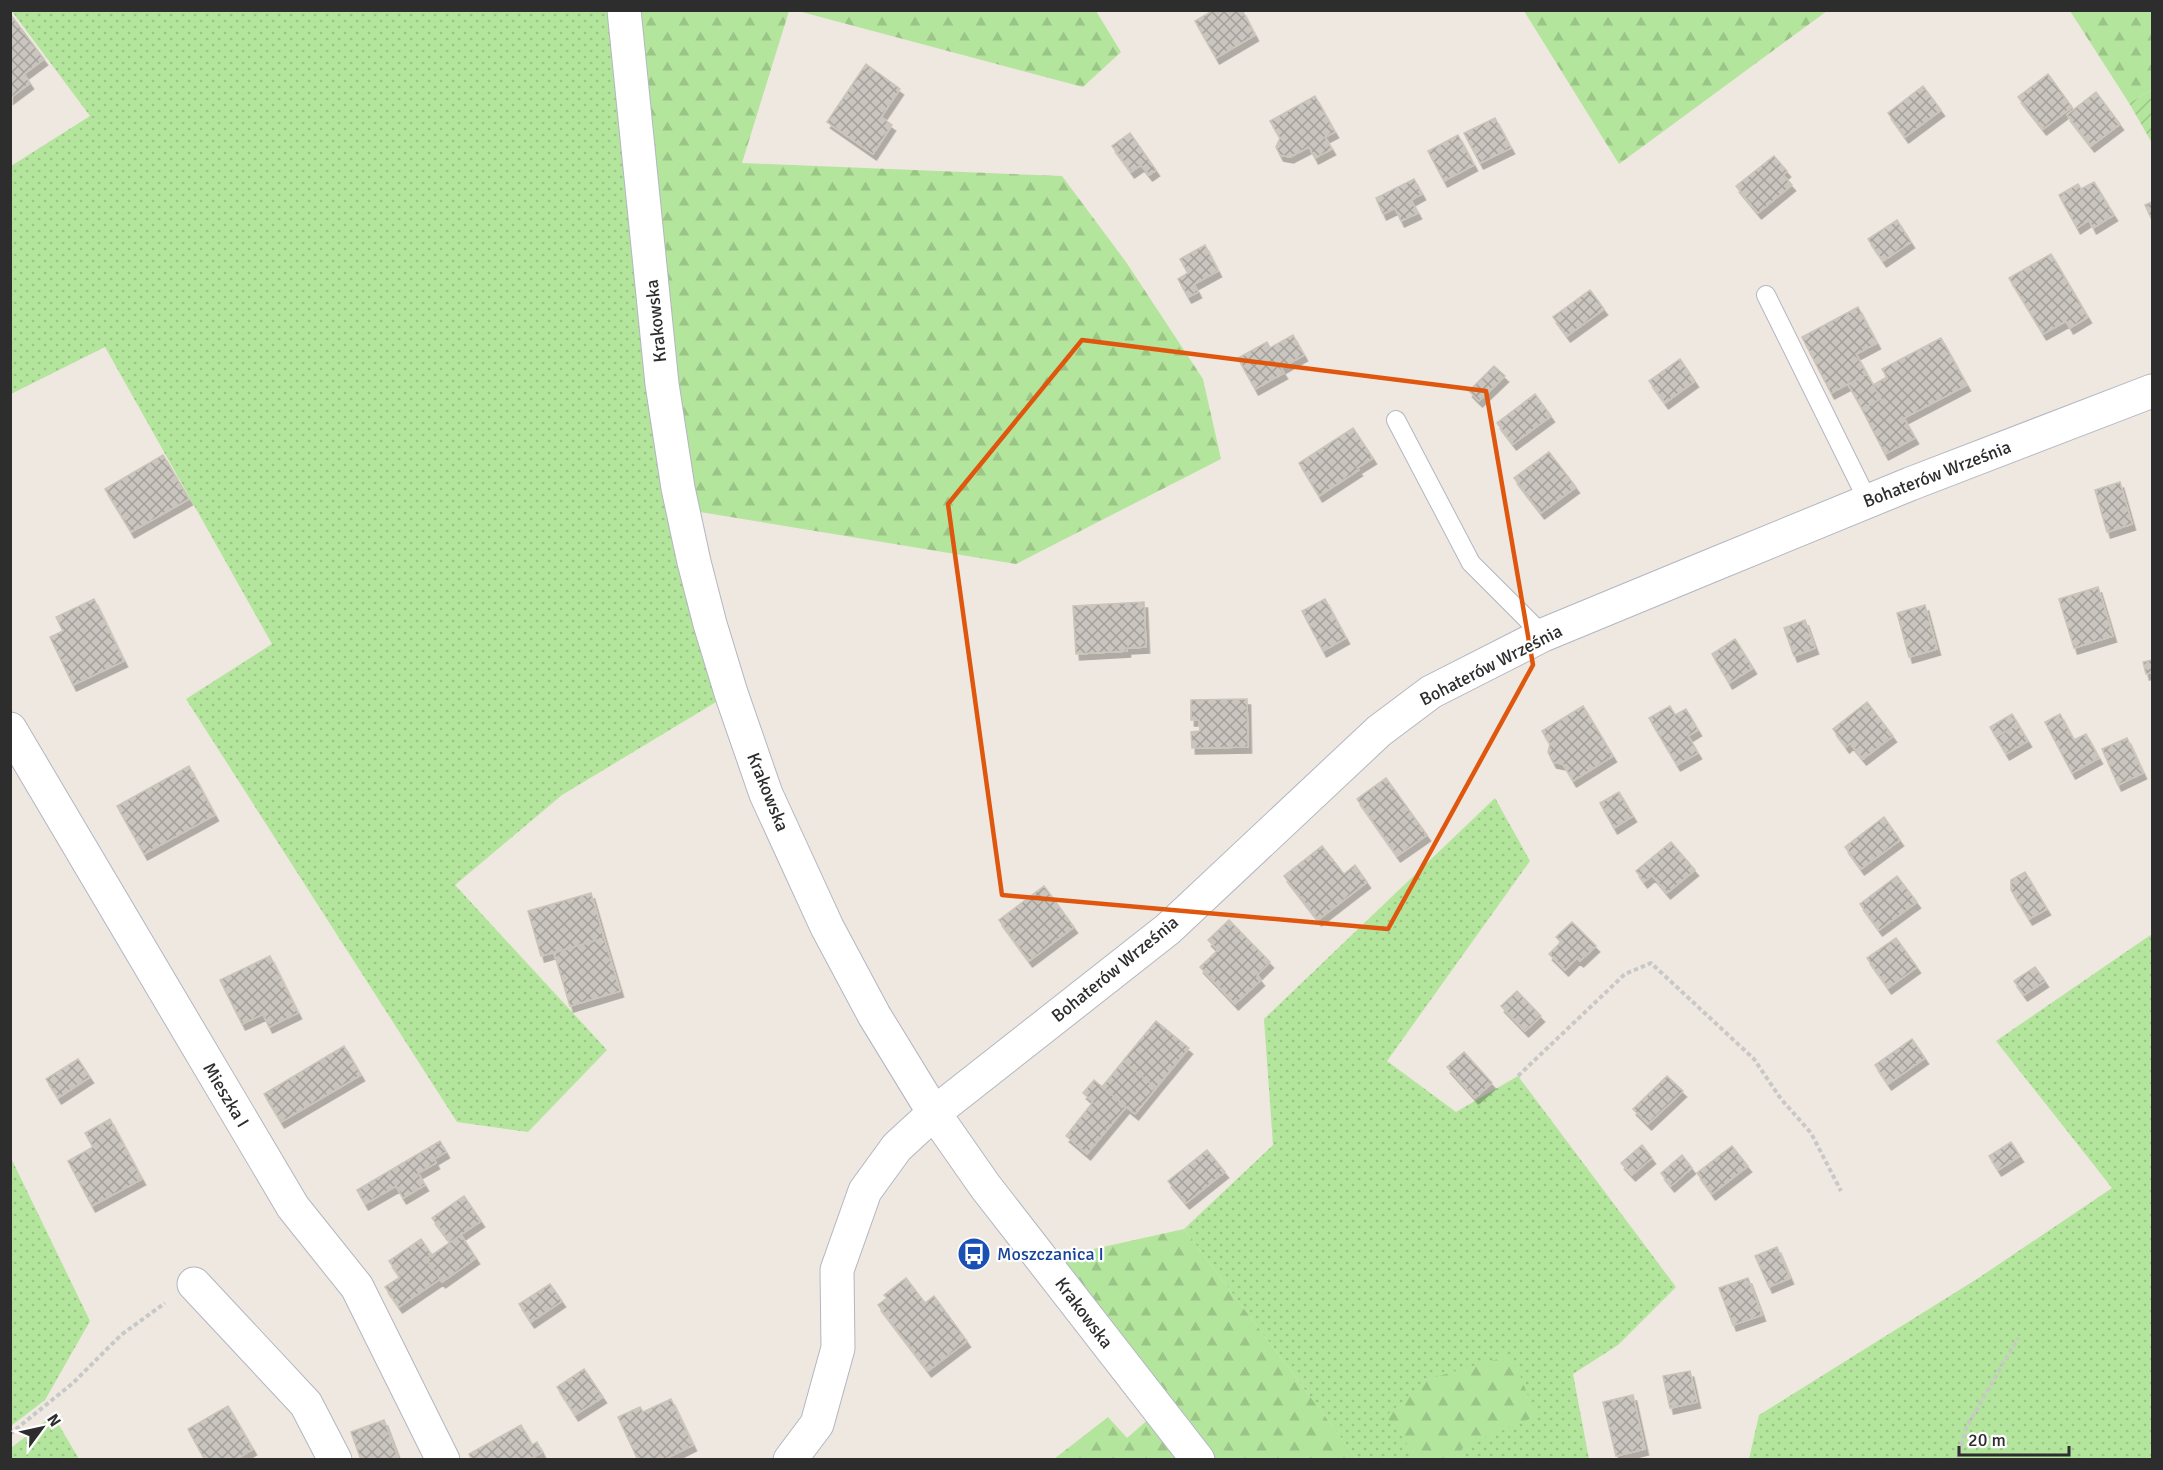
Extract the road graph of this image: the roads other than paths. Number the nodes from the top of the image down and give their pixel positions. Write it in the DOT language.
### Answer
graph roads {
  1 [pos="624,10"];
  2 [pos="1766,295"];
  3 [pos="2152,392"];
  4 [pos="1396,420"];
  5 [pos="1868,501"];
  6 [pos="1543,635"];
  7 [pos="10,729"];
  8 [pos="934,1113"];
  9 [pos="194,1284"];
  10 [pos="335,1460"];
  11 [pos="443,1460"];
  12 [pos="790,1460"];
  13 [pos="1198,1460"];
  1 -- 8 [label="street, Krakowska"];
  2 -- 5 [label="lane"];
  3 -- 5 [label="street, Bohaterów Września"];
  4 -- 6 [label="lane"];
  5 -- 6 [label="street, Bohaterów Września"];
  6 -- 8 [label="street, Bohaterów Września"];
  7 -- 11 [label="street, Mieszka I"];
  8 -- 12 [label="street, Bohaterów Września"];
  8 -- 13 [label="street, Krakowska"];
  9 -- 10 [label="street"];
}
